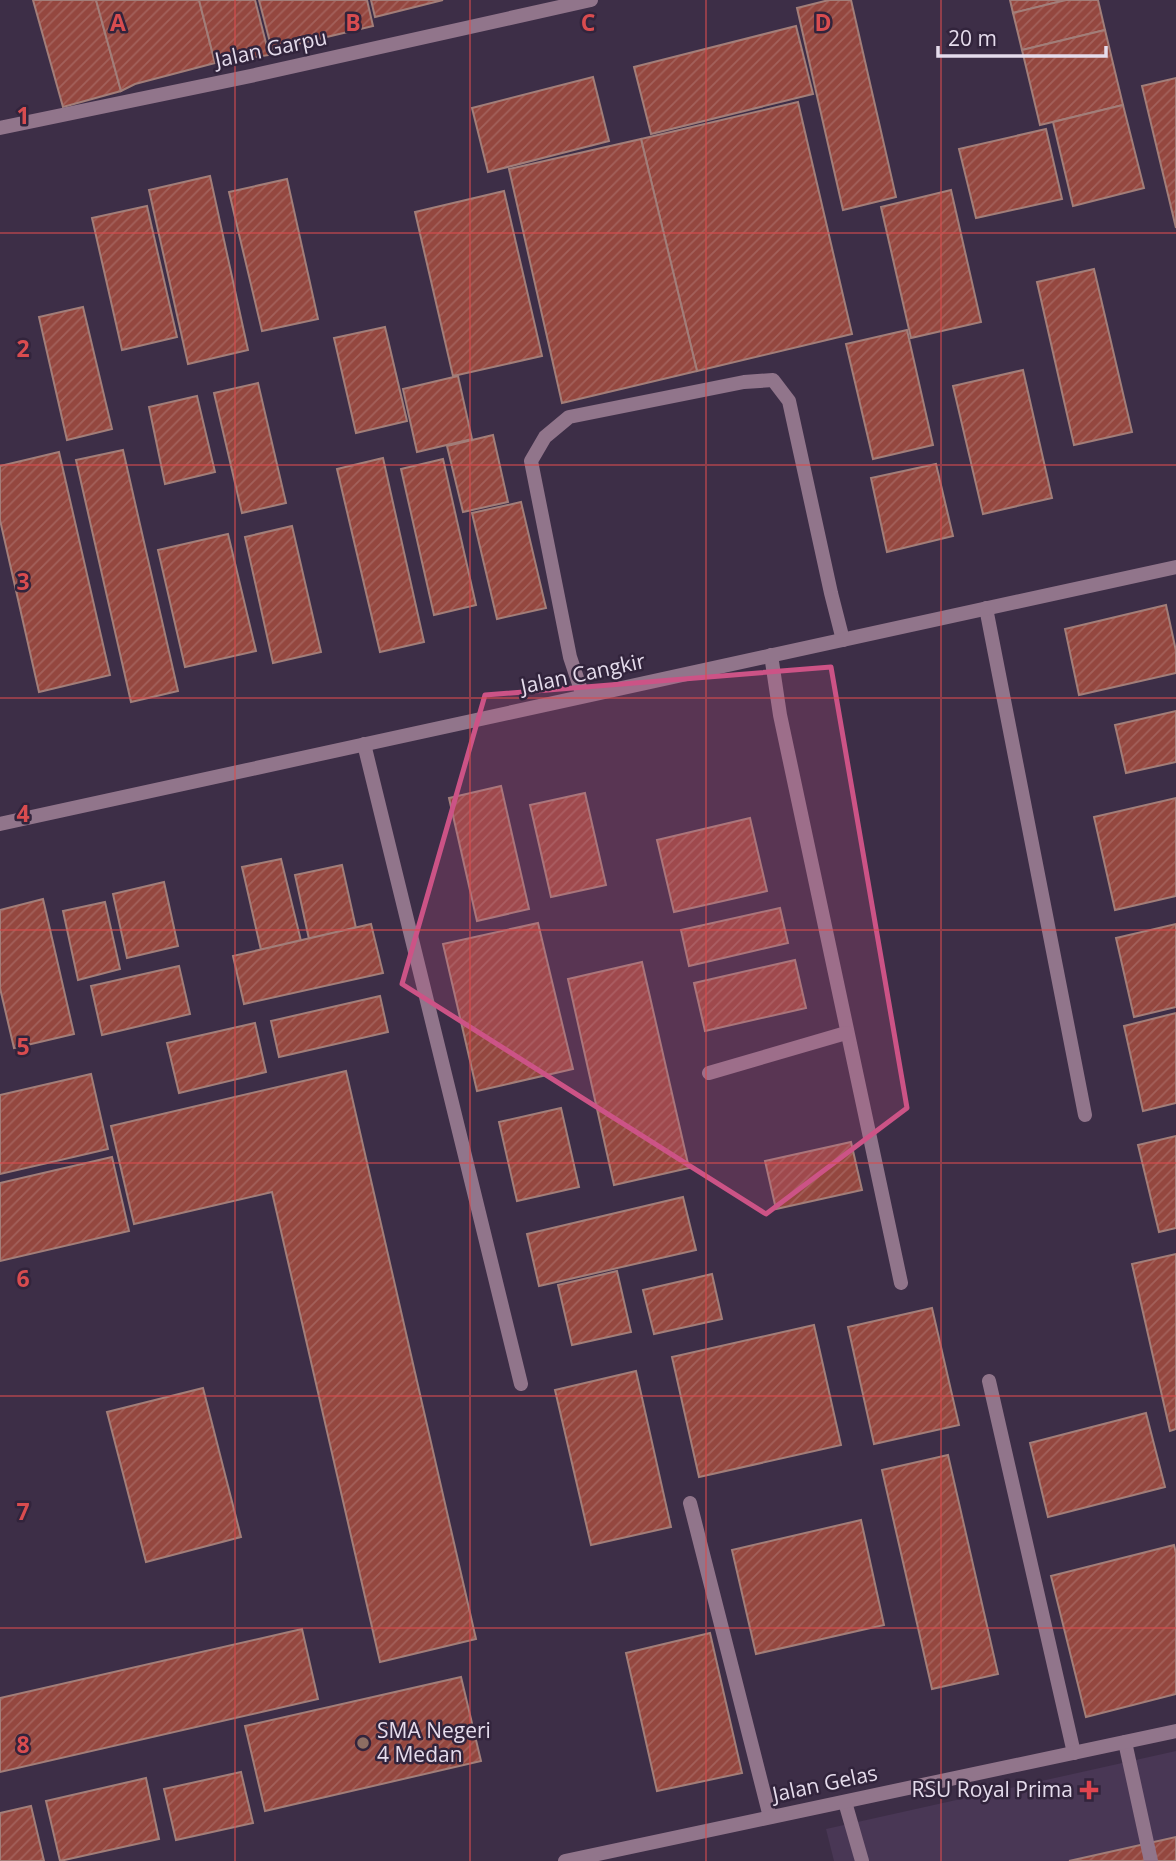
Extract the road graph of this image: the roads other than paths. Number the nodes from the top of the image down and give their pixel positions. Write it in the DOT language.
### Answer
graph roads {
  1 [pos="591,0"];
  2 [pos="0,128"];
  3 [pos="1176,567"];
  4 [pos="986,608"];
  5 [pos="843,640"];
  6 [pos="771,655"];
  7 [pos="583,696"];
  8 [pos="364,744"];
  9 [pos="0,824"];
  10 [pos="846,1032"];
  11 [pos="709,1073"];
  12 [pos="1085,1115"];
  13 [pos="901,1283"];
  14 [pos="989,1381"];
  15 [pos="521,1384"];
  16 [pos="690,1503"];
  17 [pos="1176,1731"];
  18 [pos="1125,1742"];
  19 [pos="1074,1753"];
  20 [pos="845,1802"];
  21 [pos="770,1817"];
  22 [pos="565,1861"];
  23 [pos="862,1861"];
  24 [pos="1151,1861"];
  1 -- 2 [label="street, Jalan Garpu"];
  3 -- 4 [label="street, Jalan Cangkir"];
  4 -- 5 [label="street, Jalan Cangkir"];
  4 -- 12 [label="street"];
  5 -- 6 [label="street, Jalan Cangkir"];
  5 -- 7 [label="street"];
  6 -- 7 [label="street, Jalan Cangkir"];
  6 -- 10 [label="street"];
  7 -- 8 [label="street, Jalan Cangkir"];
  8 -- 9 [label="street, Jalan Cangkir"];
  8 -- 15 [label="street"];
  10 -- 11 [label="street"];
  10 -- 13 [label="street"];
  14 -- 19 [label="street"];
  16 -- 21 [label="street"];
  17 -- 18 [label="street, Jalan Gelas"];
  18 -- 19 [label="street, Jalan Gelas"];
  18 -- 24 [label="street"];
  19 -- 20 [label="street, Jalan Gelas"];
  20 -- 21 [label="street, Jalan Gelas"];
  20 -- 23 [label="street"];
  21 -- 22 [label="street, Jalan Gelas"];
}
